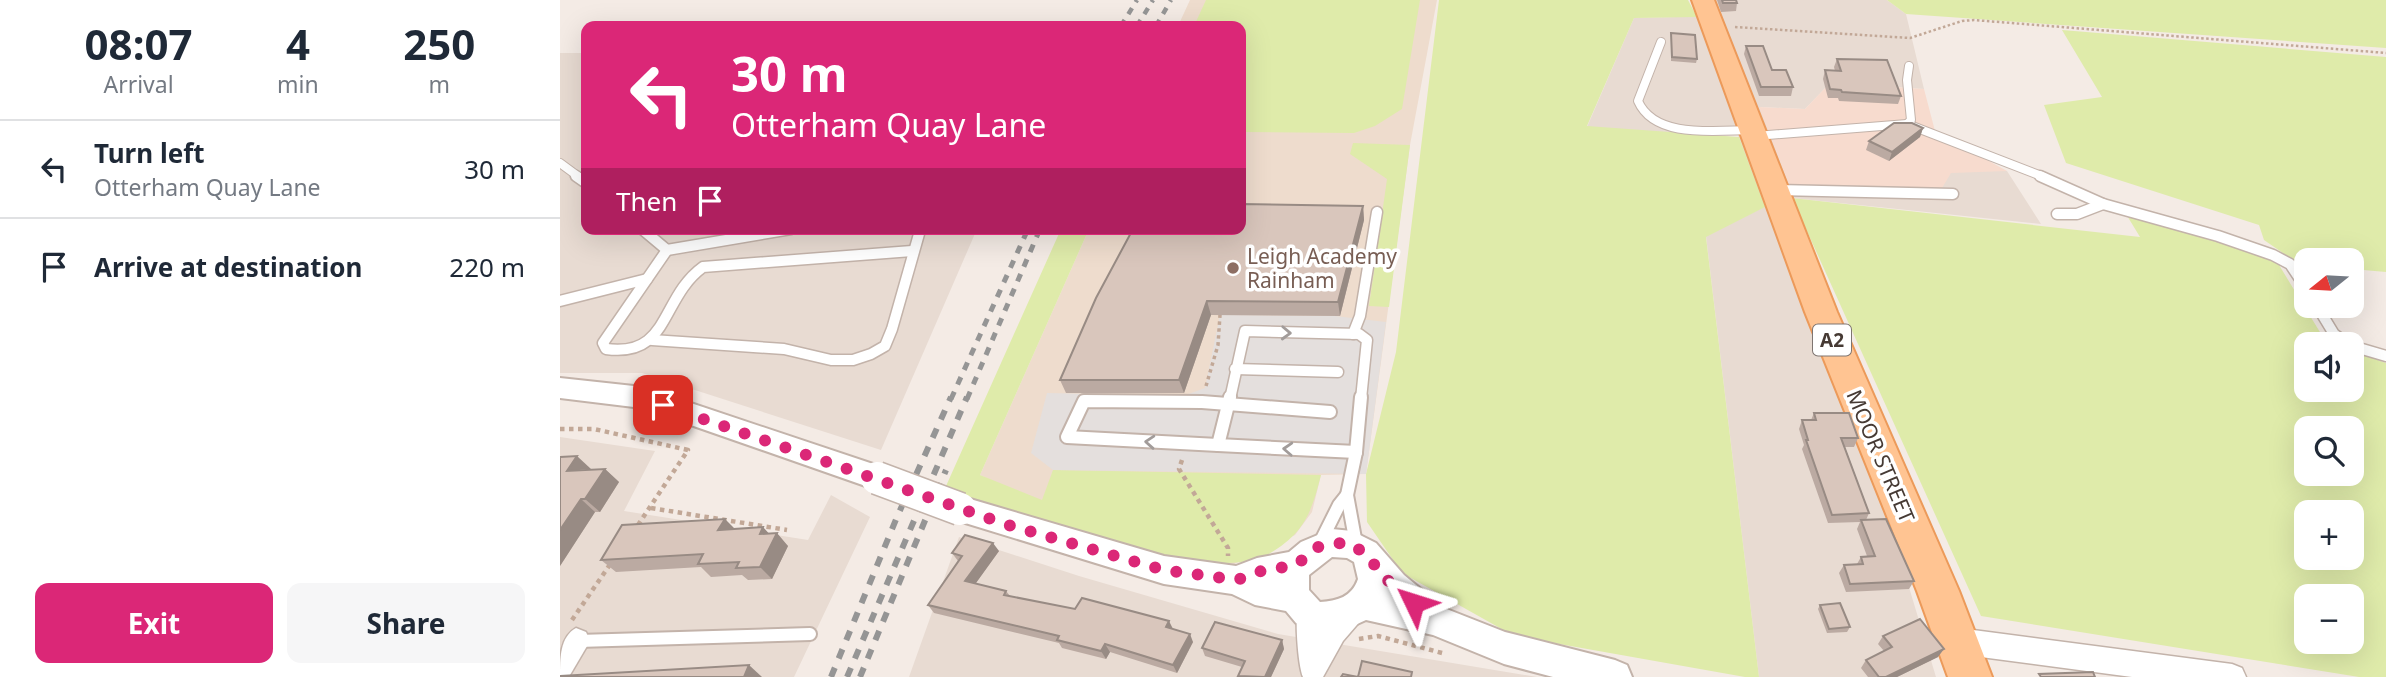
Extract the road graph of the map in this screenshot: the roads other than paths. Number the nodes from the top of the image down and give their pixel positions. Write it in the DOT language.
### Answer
graph roads {
  1 [pos="1708,13"];
  2 [pos="1661,42"];
  3 [pos="1909,66"];
  4 [pos="1907,124"];
  5 [pos="1754,133"];
  6 [pos="560,163"];
  7 [pos="581,179"];
  8 [pos="1774,190"];
  9 [pos="1953,194"];
  10 [pos="2103,204"];
  11 [pos="1377,212"];
  12 [pos="2057,214"];
  13 [pos="649,235"];
  14 [pos="756,235"];
  15 [pos="919,235"];
  16 [pos="667,250"];
  17 [pos="912,251"];
  18 [pos="2294,270"];
  19 [pos="648,279"];
  20 [pos="560,301"];
  21 [pos="1353,334"];
  22 [pos="652,340"];
  23 [pos="2364,349"];
  24 [pos="2386,356"];
  25 [pos="1234,369"];
  26 [pos="1338,372"];
  27 [pos="560,388"];
  28 [pos="1231,404"];
  29 [pos="1330,412"];
  30 [pos="1218,445"];
  31 [pos="1356,452"];
  32 [pos="1347,495"];
  33 [pos="1364,554"];
  34 [pos="1307,556"];
  35 [pos="1237,580"];
  36 [pos="1302,605"];
  37 [pos="1358,607"];
  38 [pos="1435,620"];
  39 [pos="572,633"];
  40 [pos="810,634"];
  41 [pos="1958,641"];
  42 [pos="1317,665"];
  43 [pos="560,666"];
  44 [pos="2123,670"];
  45 [pos="1615,677"];
  46 [pos="1970,677"];
  47 [pos="2232,677"];
  1 -- 5 [label="main road, MOOR STREET / A2"];
  2 -- 5 [label="lane"];
  3 -- 4 [label="lane"];
  4 -- 5 [label="lane"];
  4 -- 10 [label="lane"];
  5 -- 8 [label="main road, MOOR STREET / A2"];
  6 -- 7 [label="lane"];
  8 -- 9 [label="lane"];
  8 -- 41 [label="main road, MOOR STREET / A2"];
  10 -- 12 [label="lane"];
  10 -- 18 [label="lane"];
  11 -- 21 [label="lane"];
  13 -- 16 [label="lane"];
  14 -- 16 [label="lane"];
  15 -- 17 [label="lane"];
  16 -- 19 [label="lane"];
  17 -- 22 [label="lane"];
  17 -- 22 [label="lane"];
  19 -- 20 [label="lane"];
  19 -- 22 [label="lane"];
  25 -- 21 [label="lane, one-way"];
  21 -- 31 [label="lane"];
  23 -- 24 [label="lane"];
  25 -- 26 [label="lane"];
  25 -- 28 [label="lane"];
  27 -- 35 [label="street, bridge"];
  28 -- 29 [label="lane"];
  28 -- 30 [label="lane"];
  30 -- 28 [label="lane, one-way"];
  31 -- 30 [label="lane, one-way"];
  31 -- 32 [label="lane"];
  32 -- 33 [label="lane"];
  32 -- 34 [label="lane"];
  33 -- 34 [label="street"];
  33 -- 37 [label="street"];
  33 -- 38 [label="street"];
  34 -- 35 [label="street"];
  34 -- 36 [label="street"];
  35 -- 36 [label="street"];
  36 -- 37 [label="street"];
  36 -- 42 [label="street"];
  37 -- 38 [label="street"];
  37 -- 42 [label="street"];
  38 -- 45 [label="street"];
  39 -- 40 [label="lane"];
  39 -- 43 [label="street"];
  41 -- 44 [label="street"];
  41 -- 46 [label="main road, MOOR STREET / A2"];
  44 -- 47 [label="street"];
}
